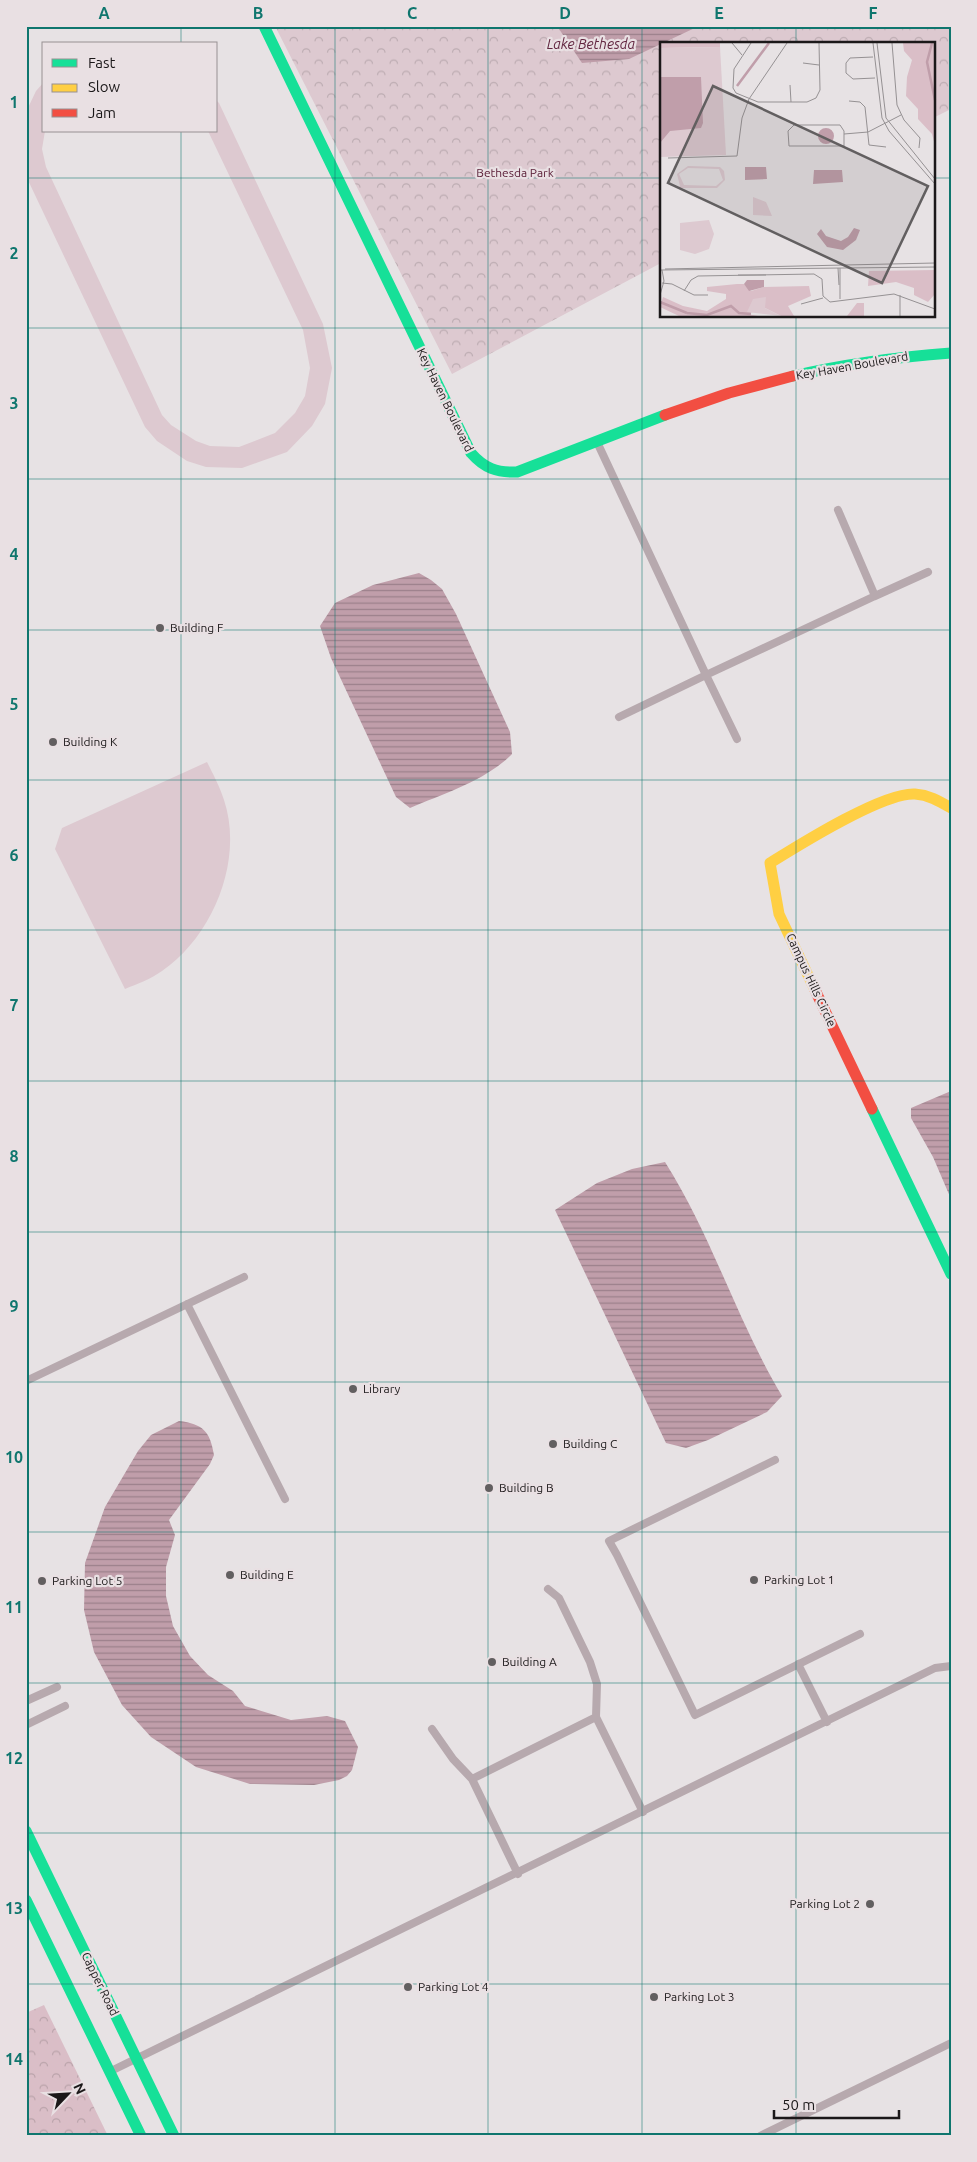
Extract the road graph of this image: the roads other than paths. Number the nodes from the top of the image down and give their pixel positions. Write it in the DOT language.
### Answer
graph roads {
  1 [pos="264,26"];
  2 [pos="951,353"];
  3 [pos="596,440"];
  4 [pos="838,510"];
  5 [pos="928,572"];
  6 [pos="875,596"];
  7 [pos="706,675"];
  8 [pos="618,717"];
  9 [pos="737,739"];
  10 [pos="951,808"];
  11 [pos="951,1274"];
  12 [pos="244,1277"];
  13 [pos="187,1304"];
  14 [pos="26,1382"];
  15 [pos="775,1460"];
  16 [pos="285,1499"];
  17 [pos="548,1589"];
  18 [pos="860,1634"];
  19 [pos="798,1664"];
  20 [pos="951,1666"];
  21 [pos="57,1687"];
  22 [pos="26,1701"];
  23 [pos="65,1706"];
  24 [pos="596,1717"];
  25 [pos="828,1722"];
  26 [pos="26,1725"];
  27 [pos="432,1729"];
  28 [pos="472,1778"];
  29 [pos="643,1812"];
  30 [pos="26,1831"];
  31 [pos="518,1874"];
  32 [pos="26,1900"];
  33 [pos="951,2043"];
  34 [pos="137,2059"];
  35 [pos="110,2072"];
  36 [pos="141,2136"];
  37 [pos="174,2136"];
  38 [pos="760,2136"];
  1 -- 3 [label="street, Key Haven Boulevard"];
  2 -- 3 [label="street, Key Haven Boulevard"];
  3 -- 7 [label="lane"];
  4 -- 6 [label="lane"];
  5 -- 6 [label="lane"];
  6 -- 7 [label="lane"];
  7 -- 8 [label="lane"];
  7 -- 9 [label="lane"];
  10 -- 11 [label="street, Campus Hills Circle"];
  12 -- 13 [label="lane"];
  13 -- 14 [label="lane"];
  13 -- 16 [label="lane"];
  15 -- 19 [label="lane"];
  17 -- 24 [label="lane"];
  18 -- 19 [label="lane"];
  19 -- 25 [label="lane"];
  20 -- 25 [label="lane"];
  21 -- 22 [label="lane"];
  23 -- 26 [label="lane"];
  24 -- 28 [label="lane"];
  24 -- 29 [label="lane"];
  25 -- 29 [label="lane"];
  27 -- 28 [label="lane"];
  28 -- 31 [label="lane"];
  29 -- 31 [label="lane"];
  30 -- 34 [label="street, Capper Road"];
  31 -- 34 [label="lane"];
  32 -- 35 [label="street"];
  33 -- 38 [label="lane"];
  34 -- 35 [label="lane"];
  34 -- 37 [label="street, Capper Road"];
  35 -- 36 [label="street"];
}
